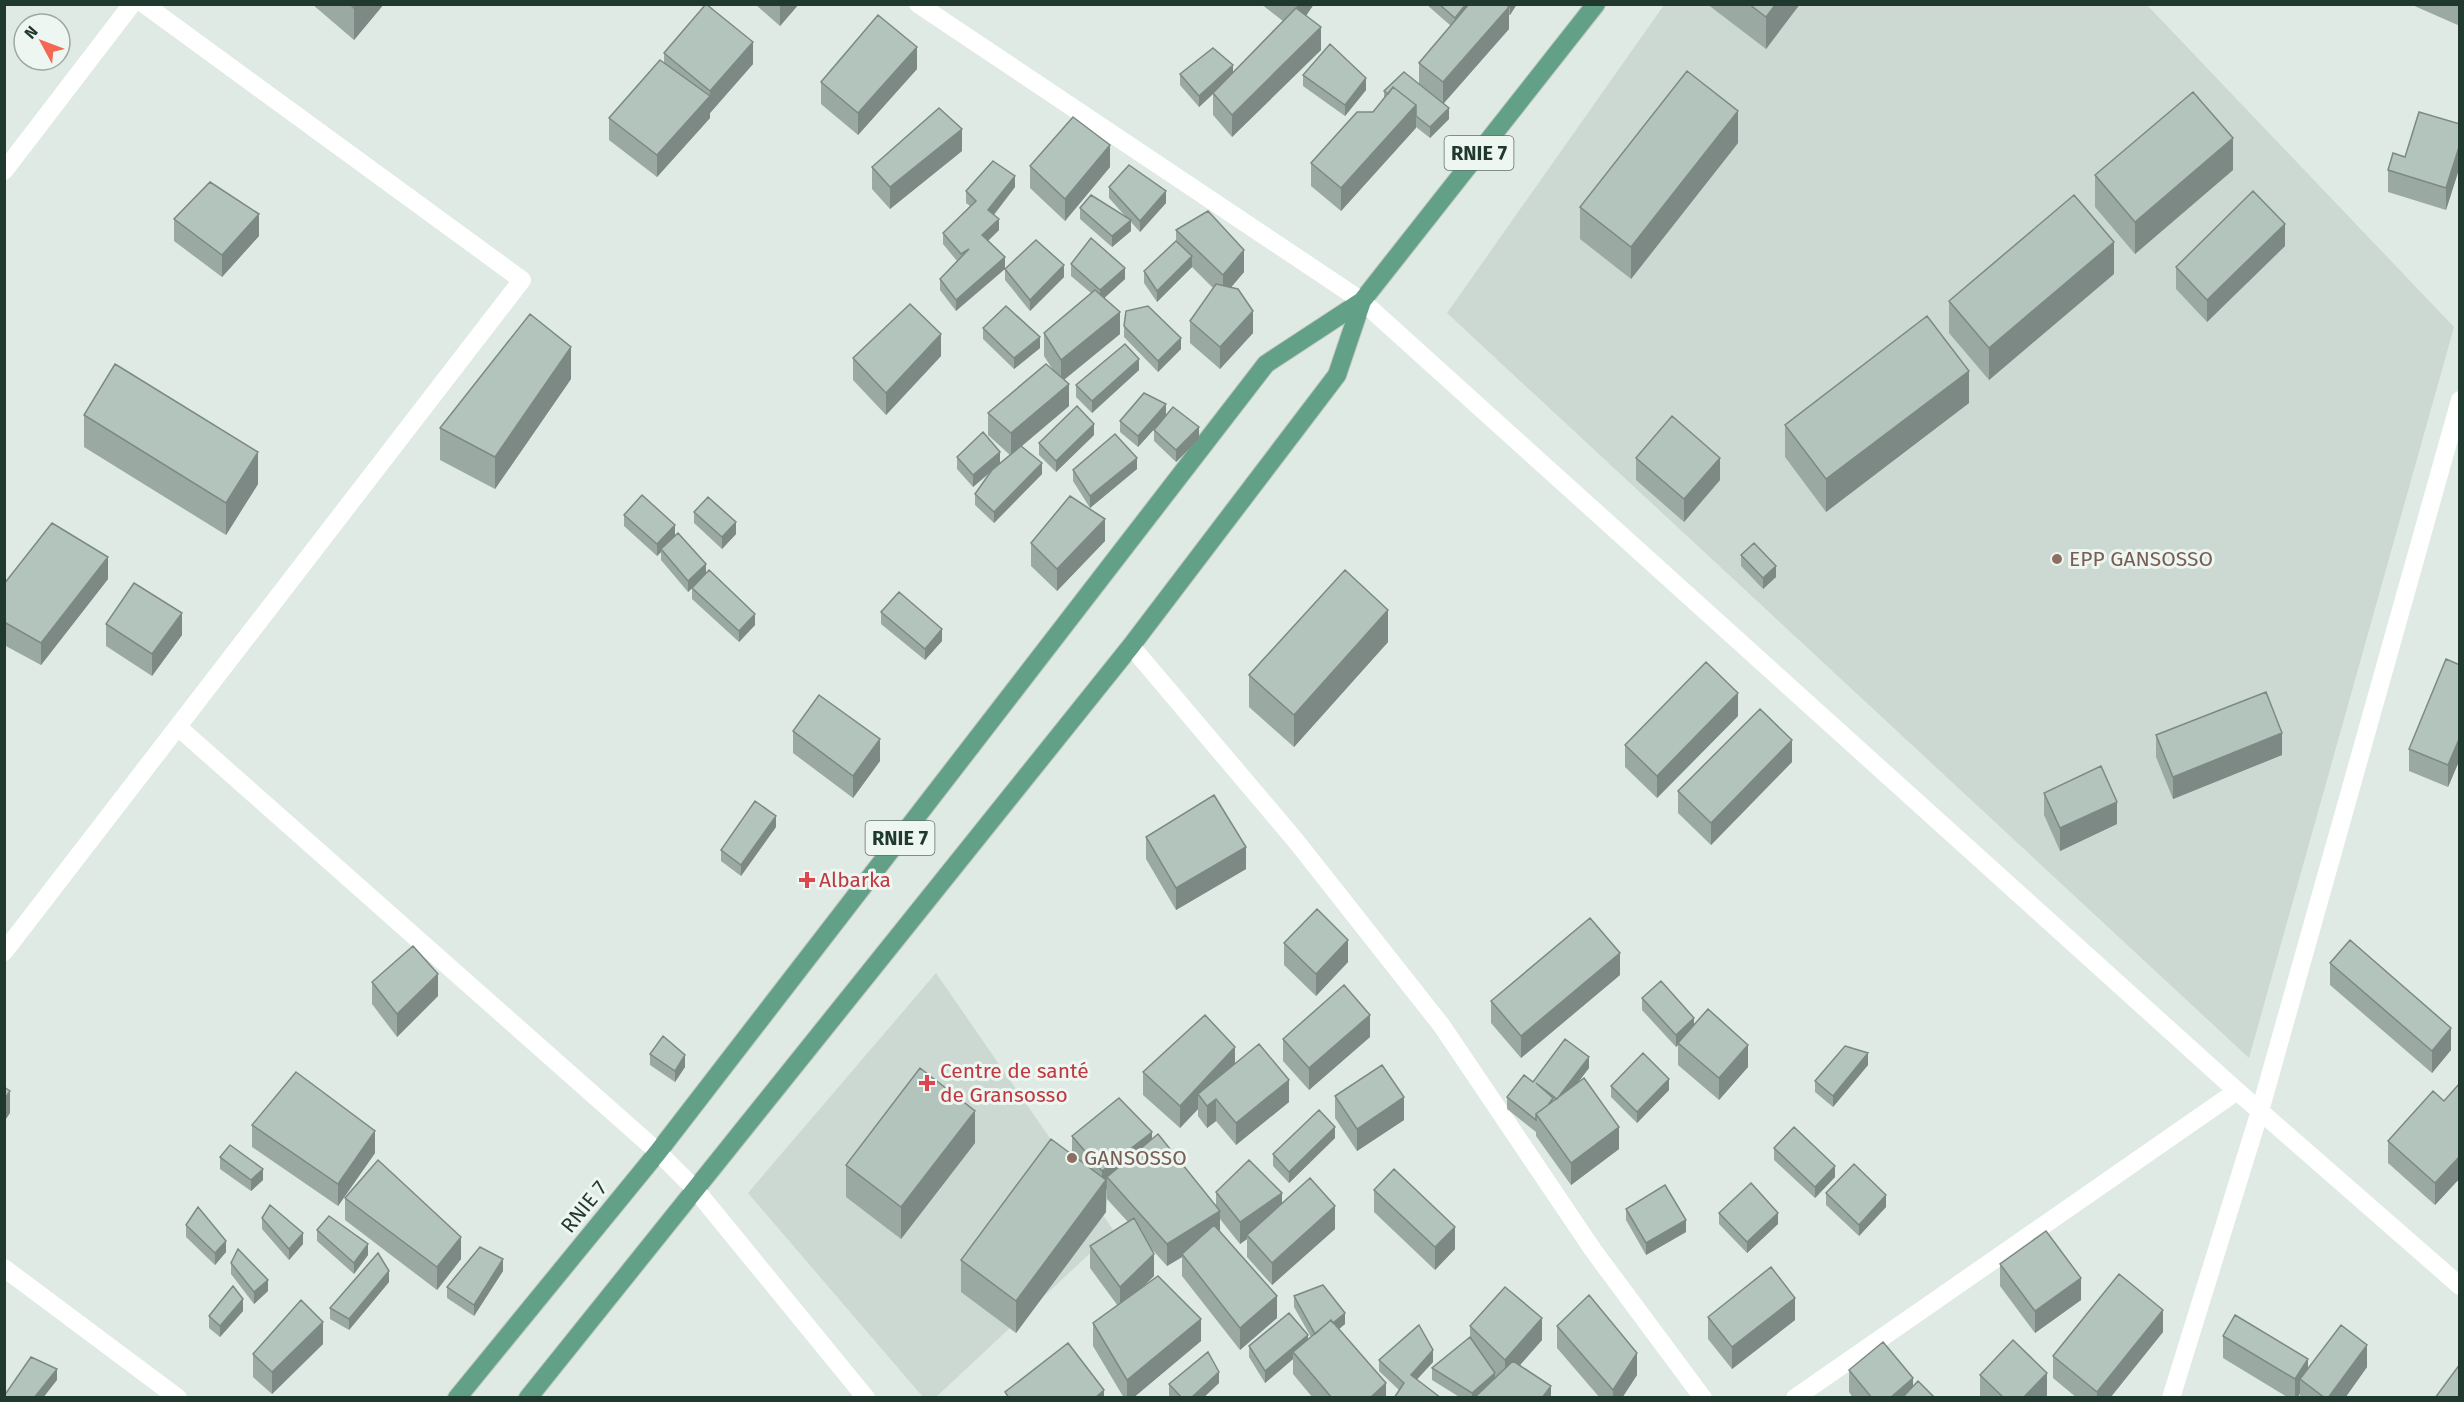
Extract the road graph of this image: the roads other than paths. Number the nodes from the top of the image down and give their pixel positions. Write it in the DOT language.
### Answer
graph roads {
  1 [pos="132,4"];
  2 [pos="144,4"];
  3 [pos="918,4"];
  4 [pos="1596,4"];
  5 [pos="4,171"];
  6 [pos="1362,301"];
  7 [pos="2460,400"];
  8 [pos="1131,646"];
  9 [pos="178,727"];
  10 [pos="4,952"];
  11 [pos="2237,1091"];
  12 [pos="2260,1111"];
  13 [pos="658,1152"];
  14 [pos="695,1189"];
  15 [pos="4,1268"];
  16 [pos="2460,1286"];
  17 [pos="178,1398"];
  18 [pos="457,1398"];
  19 [pos="528,1398"];
  20 [pos="866,1398"];
  21 [pos="1703,1398"];
  22 [pos="1795,1398"];
  23 [pos="2171,1398"];
  1 -- 5 [label="street"];
  2 -- 9 [label="street"];
  3 -- 6 [label="street"];
  4 -- 6 [label="main road, RNIE 7 / RNIE 7"];
  6 -- 8 [label="main road, RNIE 7 / RNIE 7"];
  6 -- 11 [label="street"];
  6 -- 13 [label="main road, RNIE 7 / RNIE 7"];
  7 -- 12 [label="street"];
  8 -- 14 [label="main road, RNIE 7 / RNIE 7"];
  8 -- 21 [label="street"];
  9 -- 10 [label="street"];
  9 -- 13 [label="street"];
  11 -- 12 [label="street"];
  11 -- 22 [label="street"];
  12 -- 16 [label="street"];
  12 -- 23 [label="street"];
  13 -- 14 [label="street"];
  13 -- 18 [label="main road, RNIE 7 / RNIE 7"];
  14 -- 19 [label="main road, RNIE 7 / RNIE 7"];
  14 -- 20 [label="street"];
  15 -- 17 [label="street"];
}
